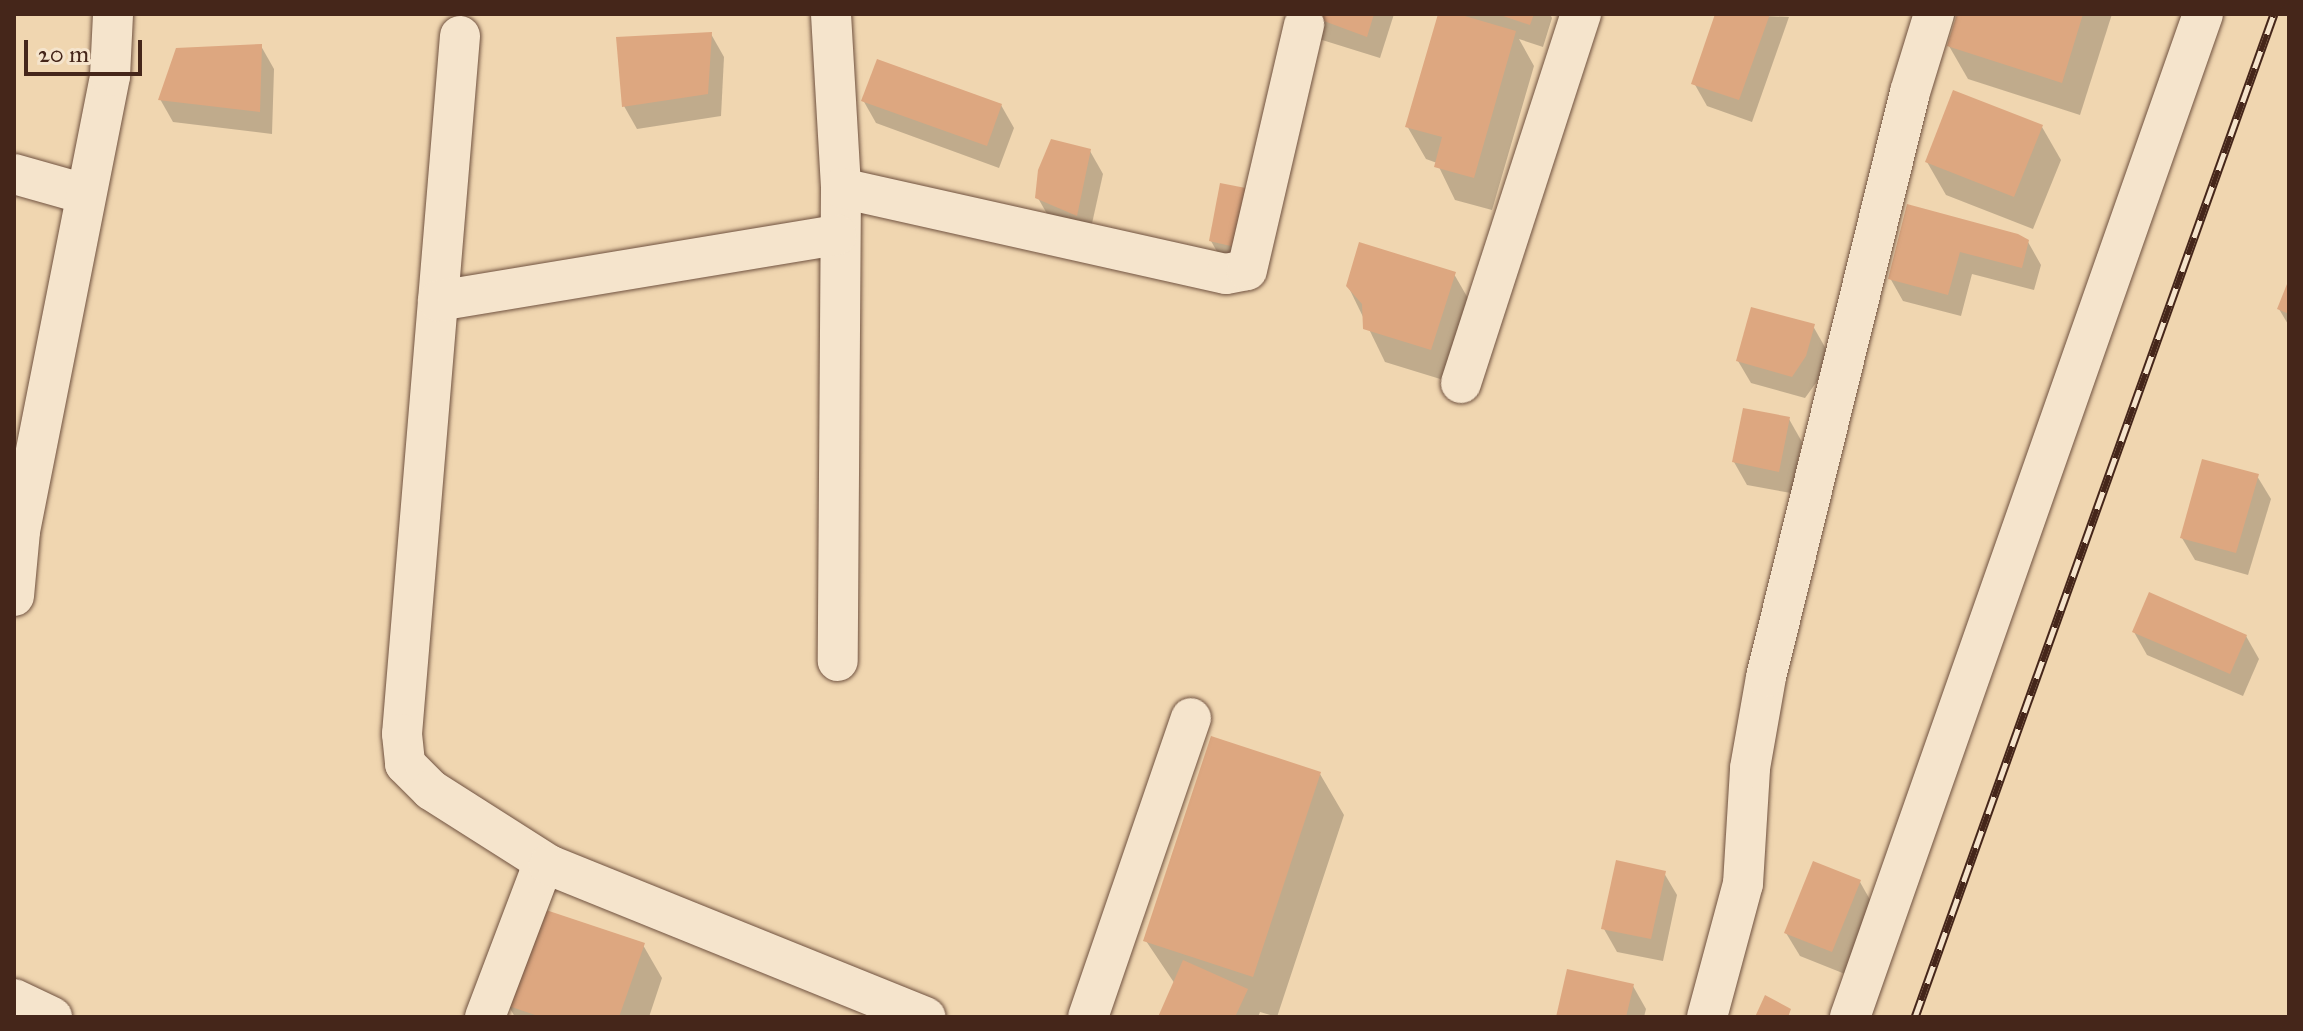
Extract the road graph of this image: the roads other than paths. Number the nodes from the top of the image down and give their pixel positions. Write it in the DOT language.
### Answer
graph roads {
  1 [pos="113,14"];
  2 [pos="831,14"];
  3 [pos="1581,14"];
  4 [pos="1934,14"];
  5 [pos="2203,14"];
  6 [pos="1304,25"];
  7 [pos="460,36"];
  8 [pos="14,174"];
  9 [pos="841,188"];
  10 [pos="85,194"];
  11 [pos="837,235"];
  12 [pos="438,301"];
  13 [pos="1461,383"];
  14 [pos="14,596"];
  15 [pos="838,661"];
  16 [pos="1191,718"];
  17 [pos="549,865"];
  18 [pos="14,999"];
  19 [pos="52,1017"];
  20 [pos="485,1017"];
  21 [pos="926,1017"];
  22 [pos="1088,1017"];
  23 [pos="1707,1017"];
  24 [pos="1850,1017"];
  1 -- 10 [label="street"];
  2 -- 9 [label="street"];
  3 -- 13 [label="street"];
  4 -- 23 [label="street"];
  5 -- 24 [label="street"];
  6 -- 9 [label="street"];
  7 -- 12 [label="street"];
  8 -- 10 [label="street"];
  9 -- 11 [label="street"];
  10 -- 14 [label="street"];
  11 -- 12 [label="street"];
  11 -- 15 [label="street"];
  12 -- 17 [label="street"];
  16 -- 22 [label="street"];
  17 -- 20 [label="street"];
  17 -- 21 [label="street"];
  18 -- 19 [label="street"];
}
